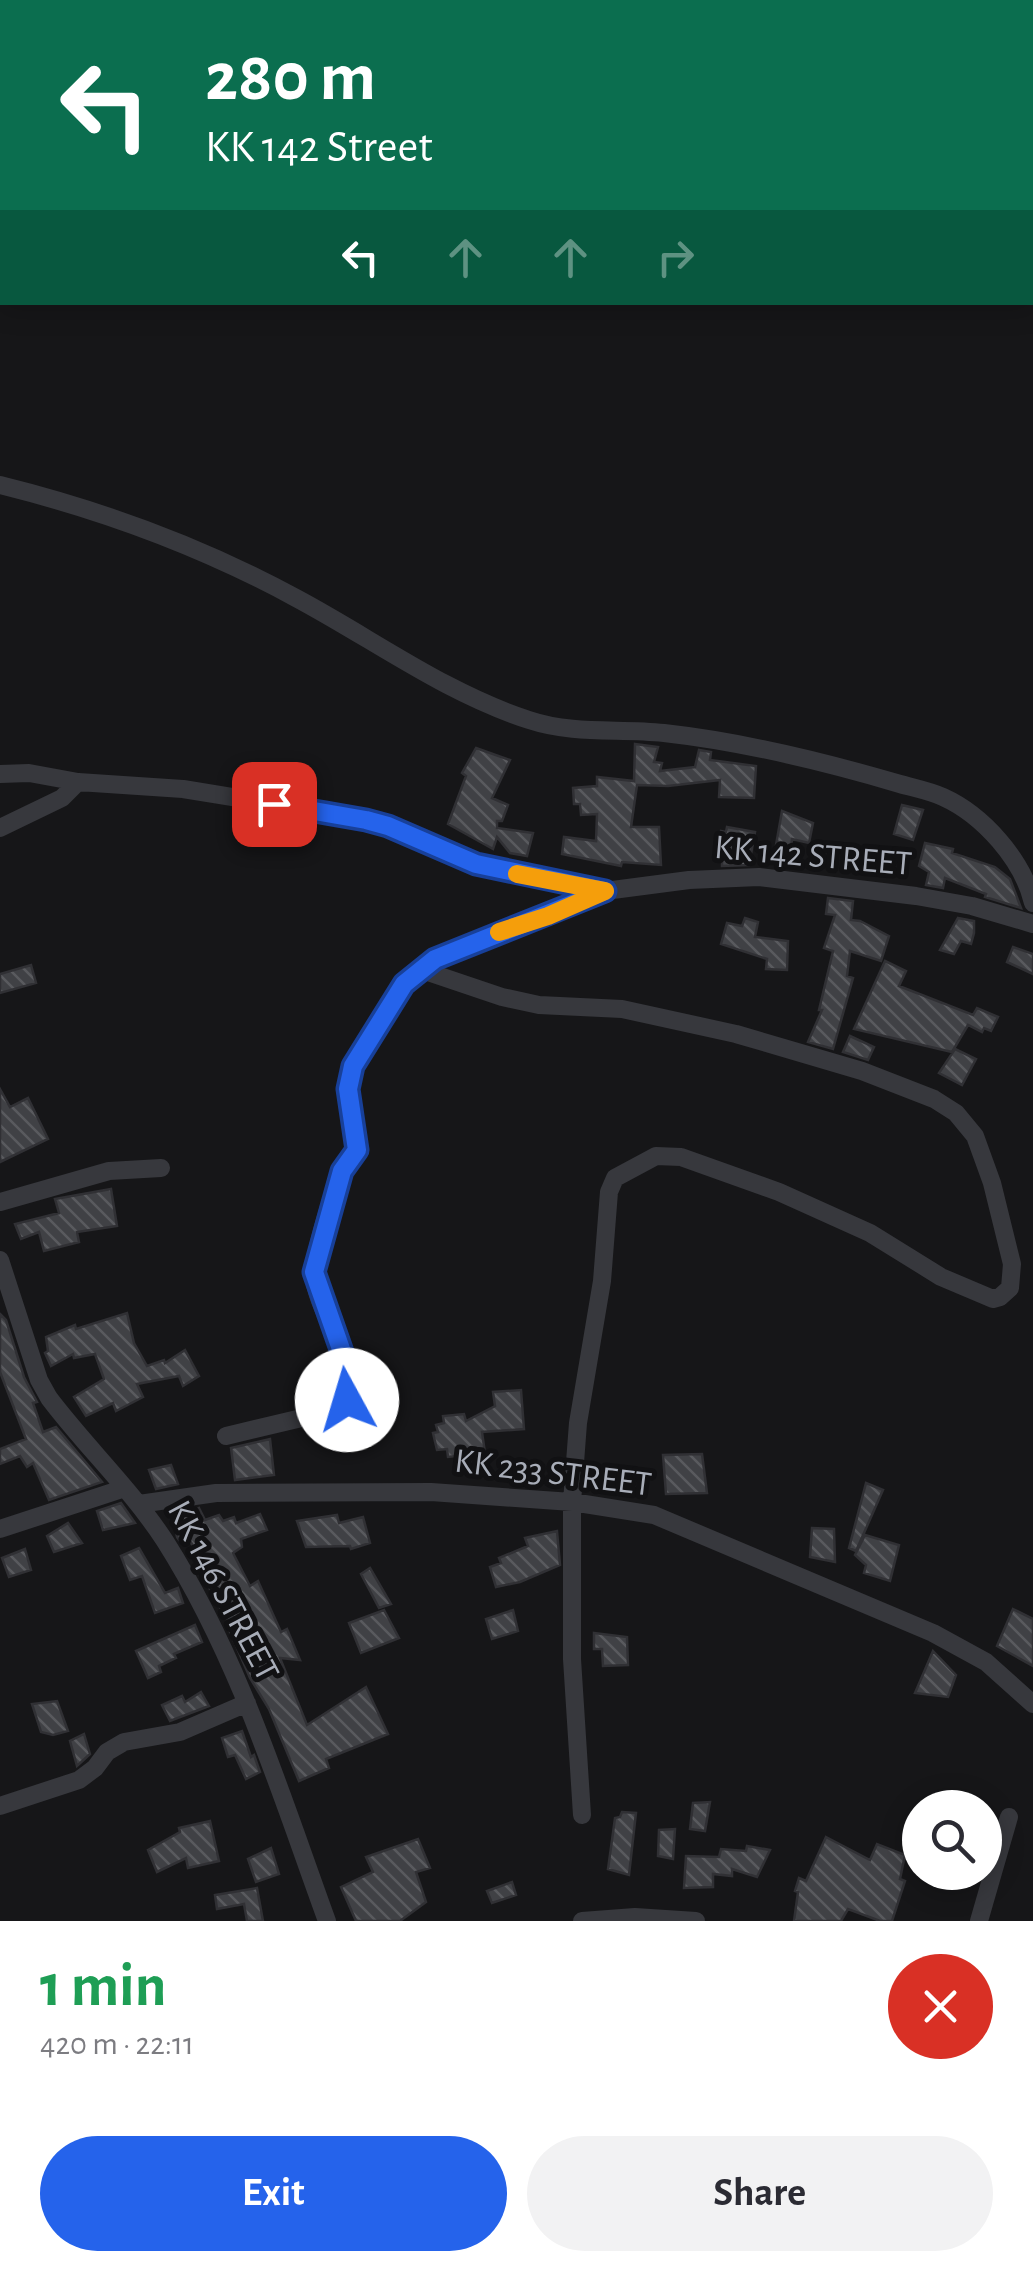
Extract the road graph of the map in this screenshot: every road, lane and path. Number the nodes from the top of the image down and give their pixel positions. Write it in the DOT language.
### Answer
graph roads {
  1 [pos="0,485"];
  2 [pos="0,774"];
  3 [pos="78,782"];
  4 [pos="0,828"];
  5 [pos="605,891"];
  6 [pos="1033,904"];
  7 [pos="1033,924"];
  8 [pos="422,970"];
  9 [pos="160,1168"];
  10 [pos="0,1202"];
  11 [pos="1,1264"];
  12 [pos="226,1436"];
  13 [pos="126,1488"];
  14 [pos="572,1502"];
  15 [pos="139,1504"];
  16 [pos="0,1529"];
  17 [pos="247,1703"];
  18 [pos="1033,1704"];
  19 [pos="0,1806"];
  20 [pos="582,1815"];
  21 [pos="1009,1818"];
  22 [pos="327,1921"];
  23 [pos="582,1921"];
  24 [pos="696,1921"];
  25 [pos="979,1921"];
  1 -- 6 [label="street"];
  2 -- 3 [label="street, KK 142 STREET"];
  3 -- 4 [label="street"];
  3 -- 5 [label="street, KK 142 STREET"];
  5 -- 7 [label="street, KK 142 STREET"];
  5 -- 8 [label="street"];
  8 -- 12 [label="street"];
  8 -- 14 [label="street"];
  9 -- 10 [label="street"];
  11 -- 13 [label="street, KK 146 STREET"];
  13 -- 15 [label="street, KK 146 STREET"];
  13 -- 16 [label="street"];
  14 -- 15 [label="street, KK 233 STREET"];
  14 -- 18 [label="street, KK 233 STREET"];
  14 -- 20 [label="street"];
  15 -- 17 [label="street, KK 146 STREET"];
  17 -- 19 [label="street"];
  17 -- 22 [label="street, KK 146 STREET"];
  21 -- 25 [label="street"];
  23 -- 24 [label="street"];
}
